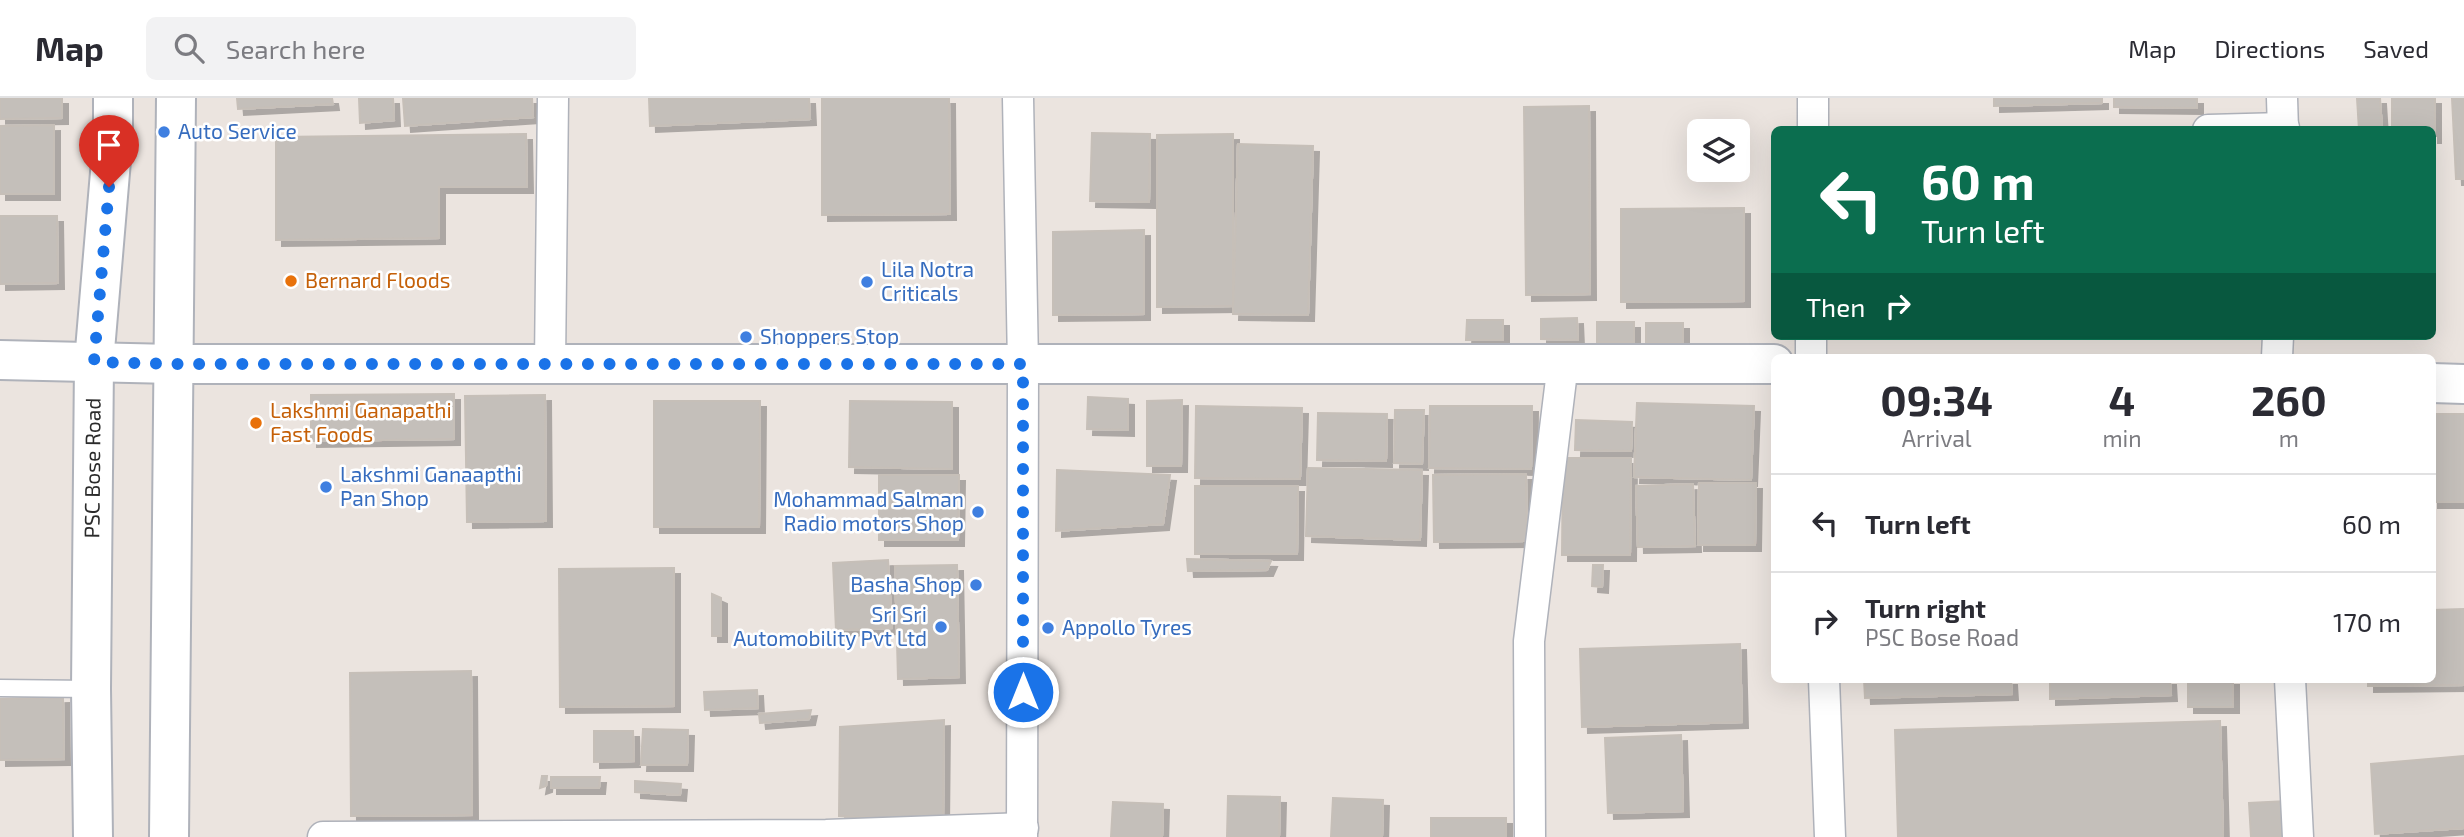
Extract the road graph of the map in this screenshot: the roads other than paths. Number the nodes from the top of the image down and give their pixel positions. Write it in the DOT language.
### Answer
graph roads {
  1 [pos="113,98"];
  2 [pos="176,98"];
  3 [pos="554,98"];
  4 [pos="1018,98"];
  5 [pos="1813,98"];
  6 [pos="2282,98"];
  7 [pos="1813,126"];
  8 [pos="2284,126"];
  9 [pos="0,360"];
  10 [pos="94,362"];
  11 [pos="1563,363"];
  12 [pos="173,364"];
  13 [pos="550,364"];
  14 [pos="1023,364"];
  15 [pos="1771,364"];
  16 [pos="2436,383"];
  17 [pos="2464,383"];
  18 [pos="1824,683"];
  19 [pos="2290,683"];
  20 [pos="0,688"];
  21 [pos="91,689"];
  22 [pos="1023,833"];
  23 [pos="93,837"];
  24 [pos="169,837"];
  25 [pos="323,837"];
  26 [pos="1530,837"];
  27 [pos="1830,837"];
  28 [pos="2298,837"];
  1 -- 10 [label="street, PSC Bose Road"];
  2 -- 12 [label="street"];
  3 -- 13 [label="street"];
  4 -- 14 [label="street"];
  5 -- 7 [label="street"];
  6 -- 8 [label="street"];
  9 -- 10 [label="street"];
  10 -- 12 [label="street"];
  10 -- 21 [label="street, PSC Bose Road"];
  11 -- 14 [label="street"];
  11 -- 15 [label="street"];
  11 -- 26 [label="street"];
  12 -- 13 [label="street"];
  12 -- 24 [label="street"];
  13 -- 14 [label="street"];
  14 -- 22 [label="street"];
  16 -- 17 [label="street"];
  18 -- 27 [label="street"];
  19 -- 28 [label="street"];
  20 -- 21 [label="lane"];
  21 -- 23 [label="street, PSC Bose Road"];
  22 -- 25 [label="street"];
}
